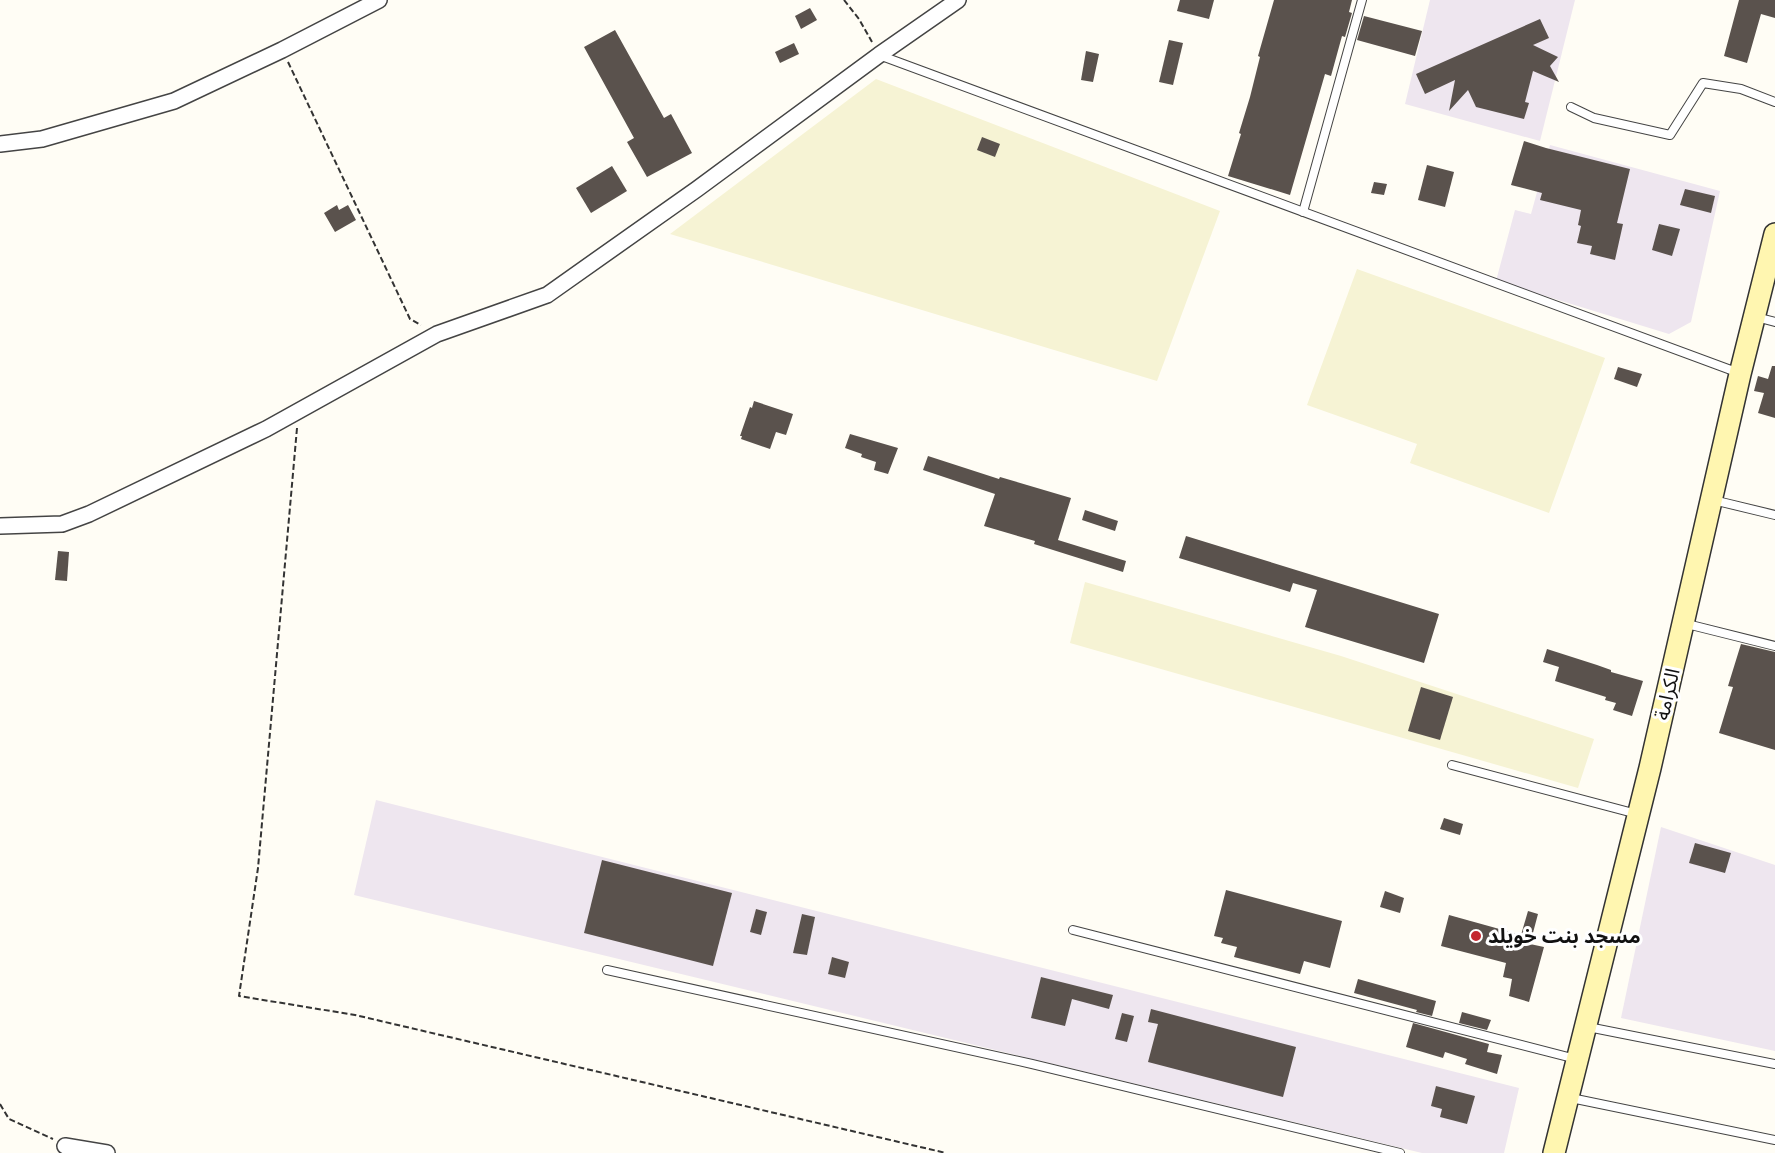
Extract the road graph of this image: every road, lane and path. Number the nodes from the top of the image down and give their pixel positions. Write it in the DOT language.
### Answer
graph roads {
  1 [pos="379,0"];
  2 [pos="844,0"];
  3 [pos="958,0"];
  4 [pos="1362,0"];
  5 [pos="282,50"];
  6 [pos="879,55"];
  7 [pos="1775,102"];
  8 [pos="1571,107"];
  9 [pos="0,144"];
  10 [pos="1304,212"];
  11 [pos="1775,234"];
  12 [pos="1765,319"];
  13 [pos="437,334"];
  14 [pos="1740,374"];
  15 [pos="298,411"];
  16 [pos="1711,500"];
  17 [pos="1775,515"];
  18 [pos="0,526"];
  19 [pos="1683,623"];
  20 [pos="1775,646"];
  21 [pos="1452,765"];
  22 [pos="1638,814"];
  23 [pos="1073,930"];
  24 [pos="607,970"];
  25 [pos="1585,1027"];
  26 [pos="1577,1059"];
  27 [pos="1775,1064"];
  28 [pos="1568,1097"];
  29 [pos="0,1104"];
  30 [pos="1775,1140"];
  31 [pos="65,1146"];
  32 [pos="107,1153"];
  33 [pos="946,1153"];
  34 [pos="1400,1153"];
  35 [pos="1554,1153"];
  1 -- 5 [label="street"];
  2 -- 6 [label="path"];
  3 -- 6 [label="street"];
  4 -- 10 [label="lane"];
  5 -- 9 [label="street"];
  5 -- 13 [label="path"];
  6 -- 10 [label="lane"];
  6 -- 13 [label="street"];
  7 -- 8 [label="lane"];
  10 -- 14 [label="lane"];
  11 -- 12 [label="main road, الكرامة"];
  12 -- 14 [label="main road, الكرامة"];
  13 -- 15 [label="street"];
  14 -- 16 [label="main road, الكرامة"];
  15 -- 18 [label="street"];
  15 -- 33 [label="path"];
  16 -- 17 [label="lane"];
  16 -- 19 [label="main road, الكرامة"];
  19 -- 20 [label="lane"];
  19 -- 22 [label="main road, الكرامة"];
  21 -- 22 [label="lane"];
  22 -- 25 [label="main road, الكرامة"];
  23 -- 26 [label="lane"];
  24 -- 34 [label="lane"];
  25 -- 26 [label="main road, الكرامة"];
  25 -- 27 [label="lane"];
  26 -- 28 [label="main road, الكرامة"];
  28 -- 30 [label="lane"];
  28 -- 35 [label="main road, الكرامة"];
  29 -- 31 [label="path"];
  31 -- 32 [label="street"];
}
